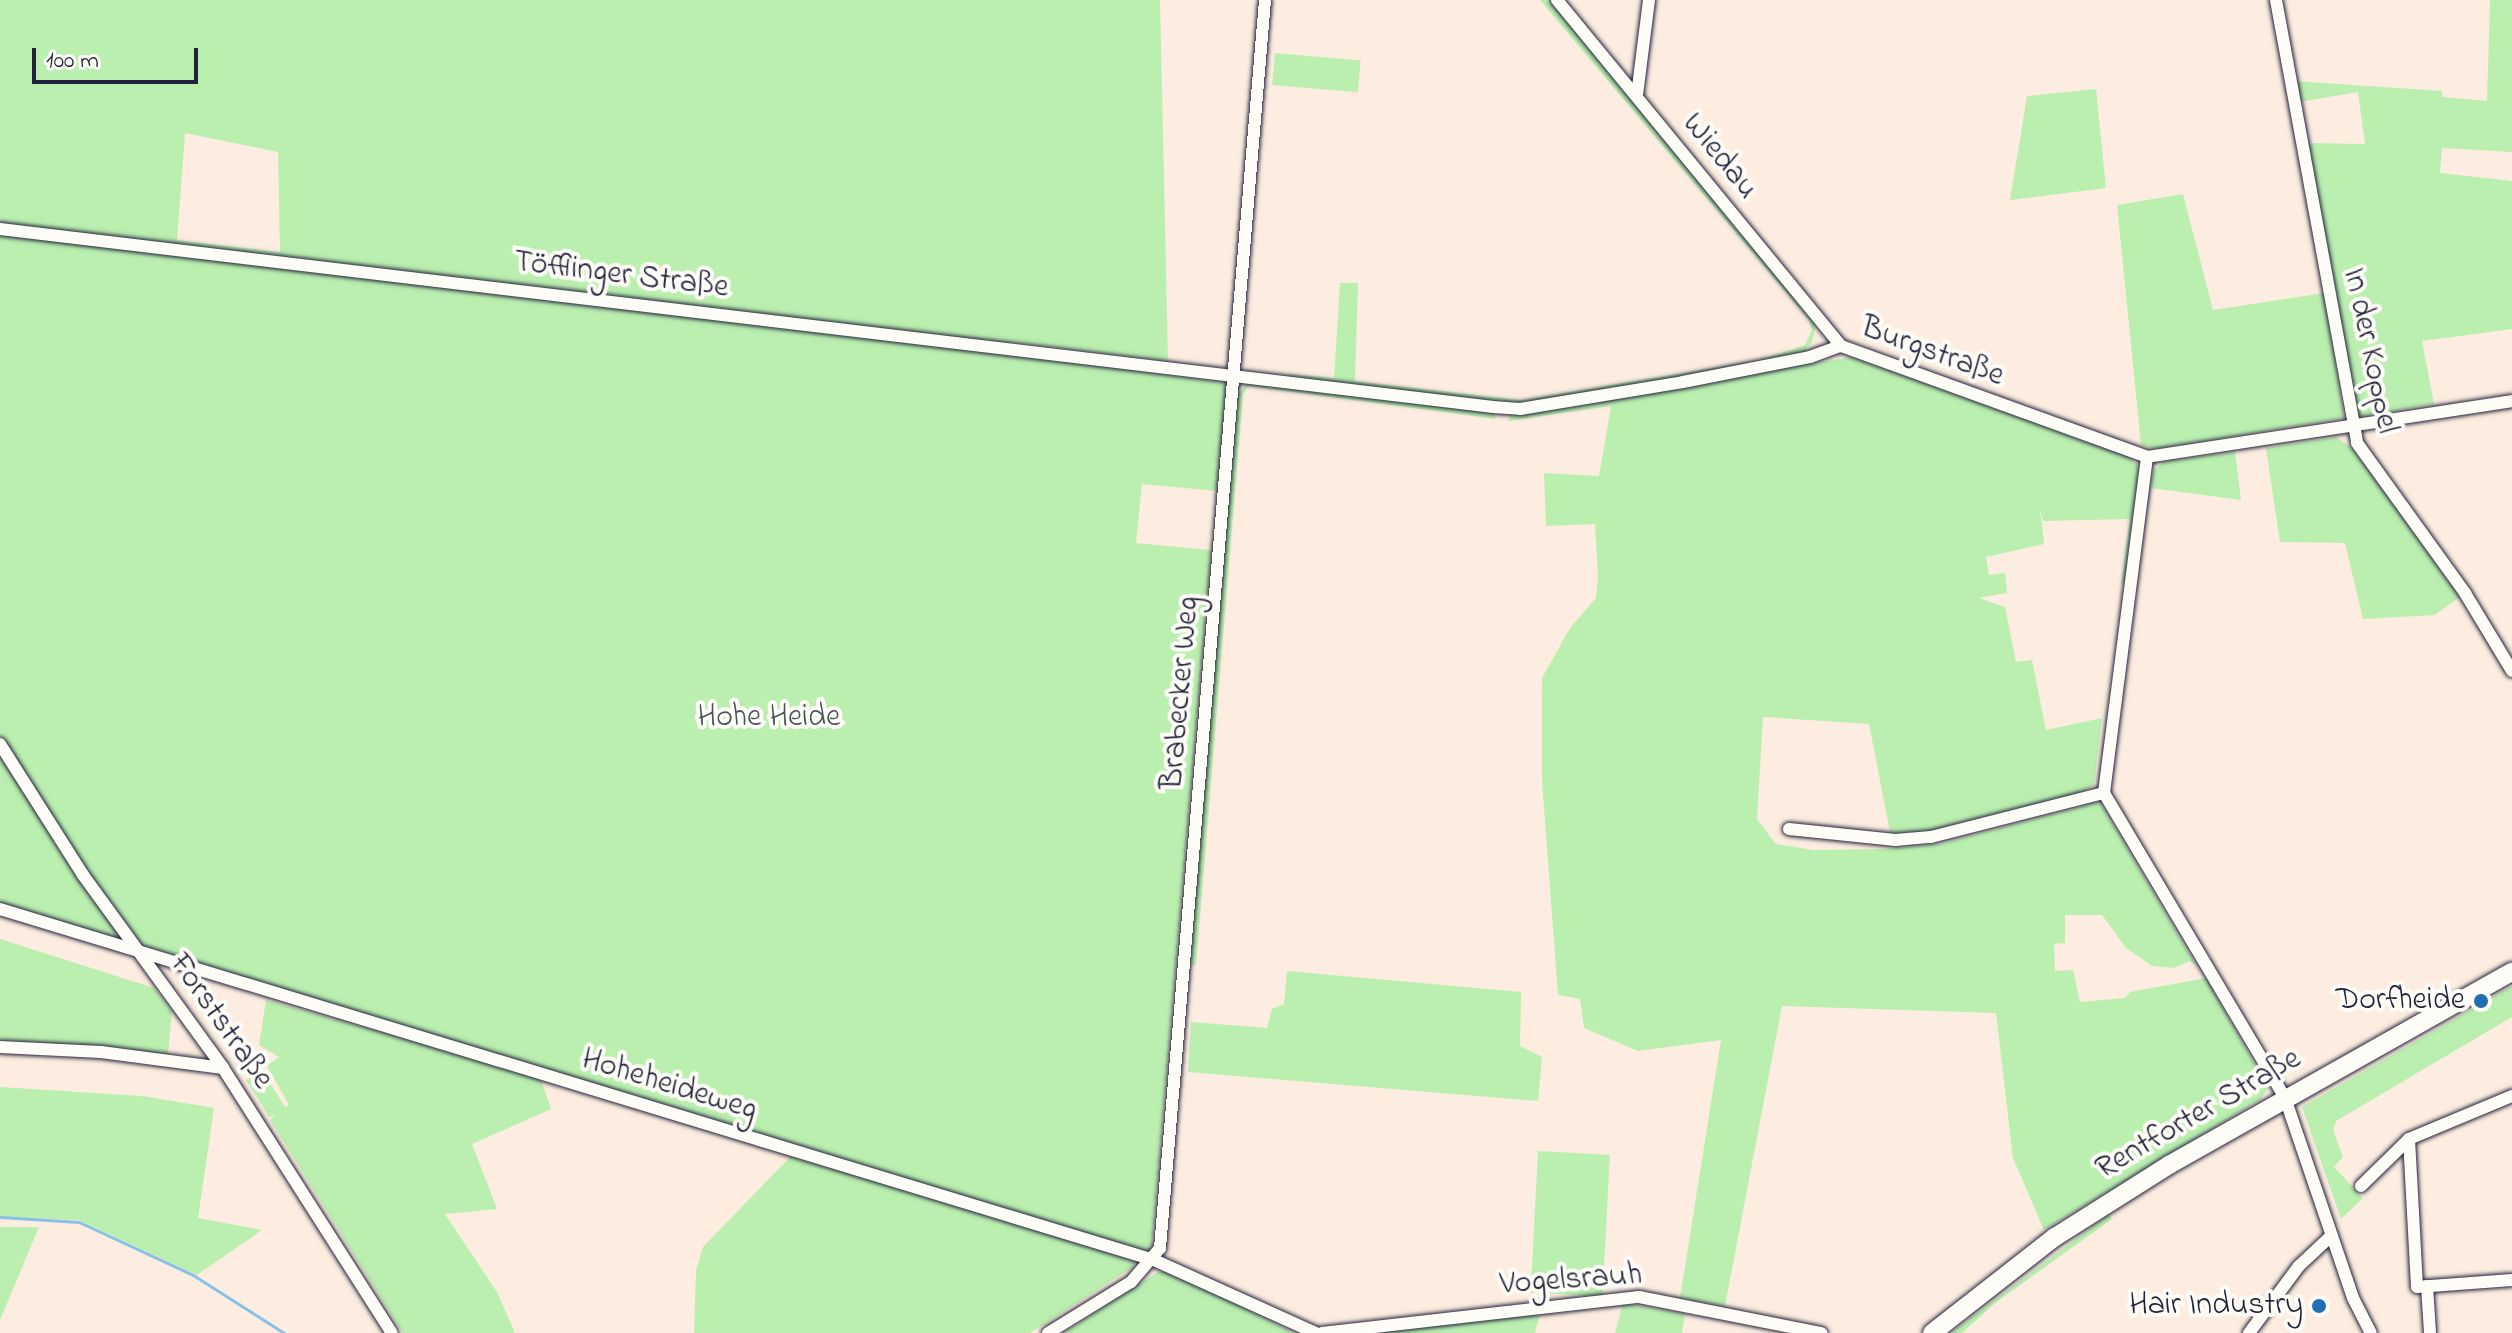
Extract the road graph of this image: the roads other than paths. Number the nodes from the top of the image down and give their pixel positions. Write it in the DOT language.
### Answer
graph roads {
  1 [pos="1265,0"];
  2 [pos="1557,0"];
  3 [pos="1649,0"];
  4 [pos="2276,0"];
  5 [pos="1637,95"];
  6 [pos="0,229"];
  7 [pos="1841,346"];
  8 [pos="1235,375"];
  9 [pos="2512,401"];
  10 [pos="2352,428"];
  11 [pos="2147,457"];
  12 [pos="2512,671"];
  13 [pos="0,744"];
  14 [pos="2104,793"];
  15 [pos="1789,829"];
  16 [pos="0,909"];
  17 [pos="139,953"];
  18 [pos="2512,972"];
  19 [pos="0,1047"];
  20 [pos="223,1068"];
  21 [pos="2512,1096"];
  22 [pos="2285,1098"];
  23 [pos="2409,1139"];
  24 [pos="2361,1186"];
  25 [pos="2331,1236"];
  26 [pos="1154,1260"];
  27 [pos="2512,1280"];
  28 [pos="2427,1286"];
  29 [pos="392,1333"];
  30 [pos="1048,1333"];
  31 [pos="1316,1333"];
  32 [pos="1322,1333"];
  33 [pos="1821,1333"];
  34 [pos="1932,1333"];
  35 [pos="2249,1333"];
  36 [pos="2371,1333"];
  37 [pos="2430,1333"];
  1 -- 8 [label="street, Brabecker Weg"];
  2 -- 5 [label="street, Wiedau"];
  3 -- 5 [label="street"];
  4 -- 10 [label="street, In der Koppel"];
  5 -- 7 [label="street, Wiedau"];
  6 -- 8 [label="street, Töfflinger Straße"];
  7 -- 8 [label="street, Burgstraße"];
  7 -- 11 [label="street, Burgstraße"];
  8 -- 26 [label="street, Brabecker Weg"];
  9 -- 10 [label="street, Burgstraße"];
  10 -- 11 [label="street, Burgstraße"];
  10 -- 12 [label="street, In der Koppel"];
  11 -- 14 [label="street"];
  13 -- 17 [label="street, Forststraße"];
  14 -- 15 [label="street"];
  14 -- 22 [label="street"];
  16 -- 17 [label="street, Hoheheideweg"];
  17 -- 20 [label="street, Forststraße"];
  17 -- 26 [label="street, Hoheheideweg"];
  18 -- 22 [label="main road, Rentforter Straße"];
  19 -- 20 [label="street"];
  20 -- 29 [label="street, Forststraße"];
  21 -- 23 [label="street"];
  22 -- 25 [label="street"];
  22 -- 34 [label="main road, Rentforter Straße"];
  23 -- 24 [label="street"];
  23 -- 28 [label="street"];
  25 -- 35 [label="street"];
  25 -- 36 [label="street"];
  26 -- 30 [label="street"];
  26 -- 31 [label="street, Hoheheideweg"];
  27 -- 28 [label="street"];
  28 -- 37 [label="street"];
  32 -- 33 [label="street, Vogelsrauh"];
}
